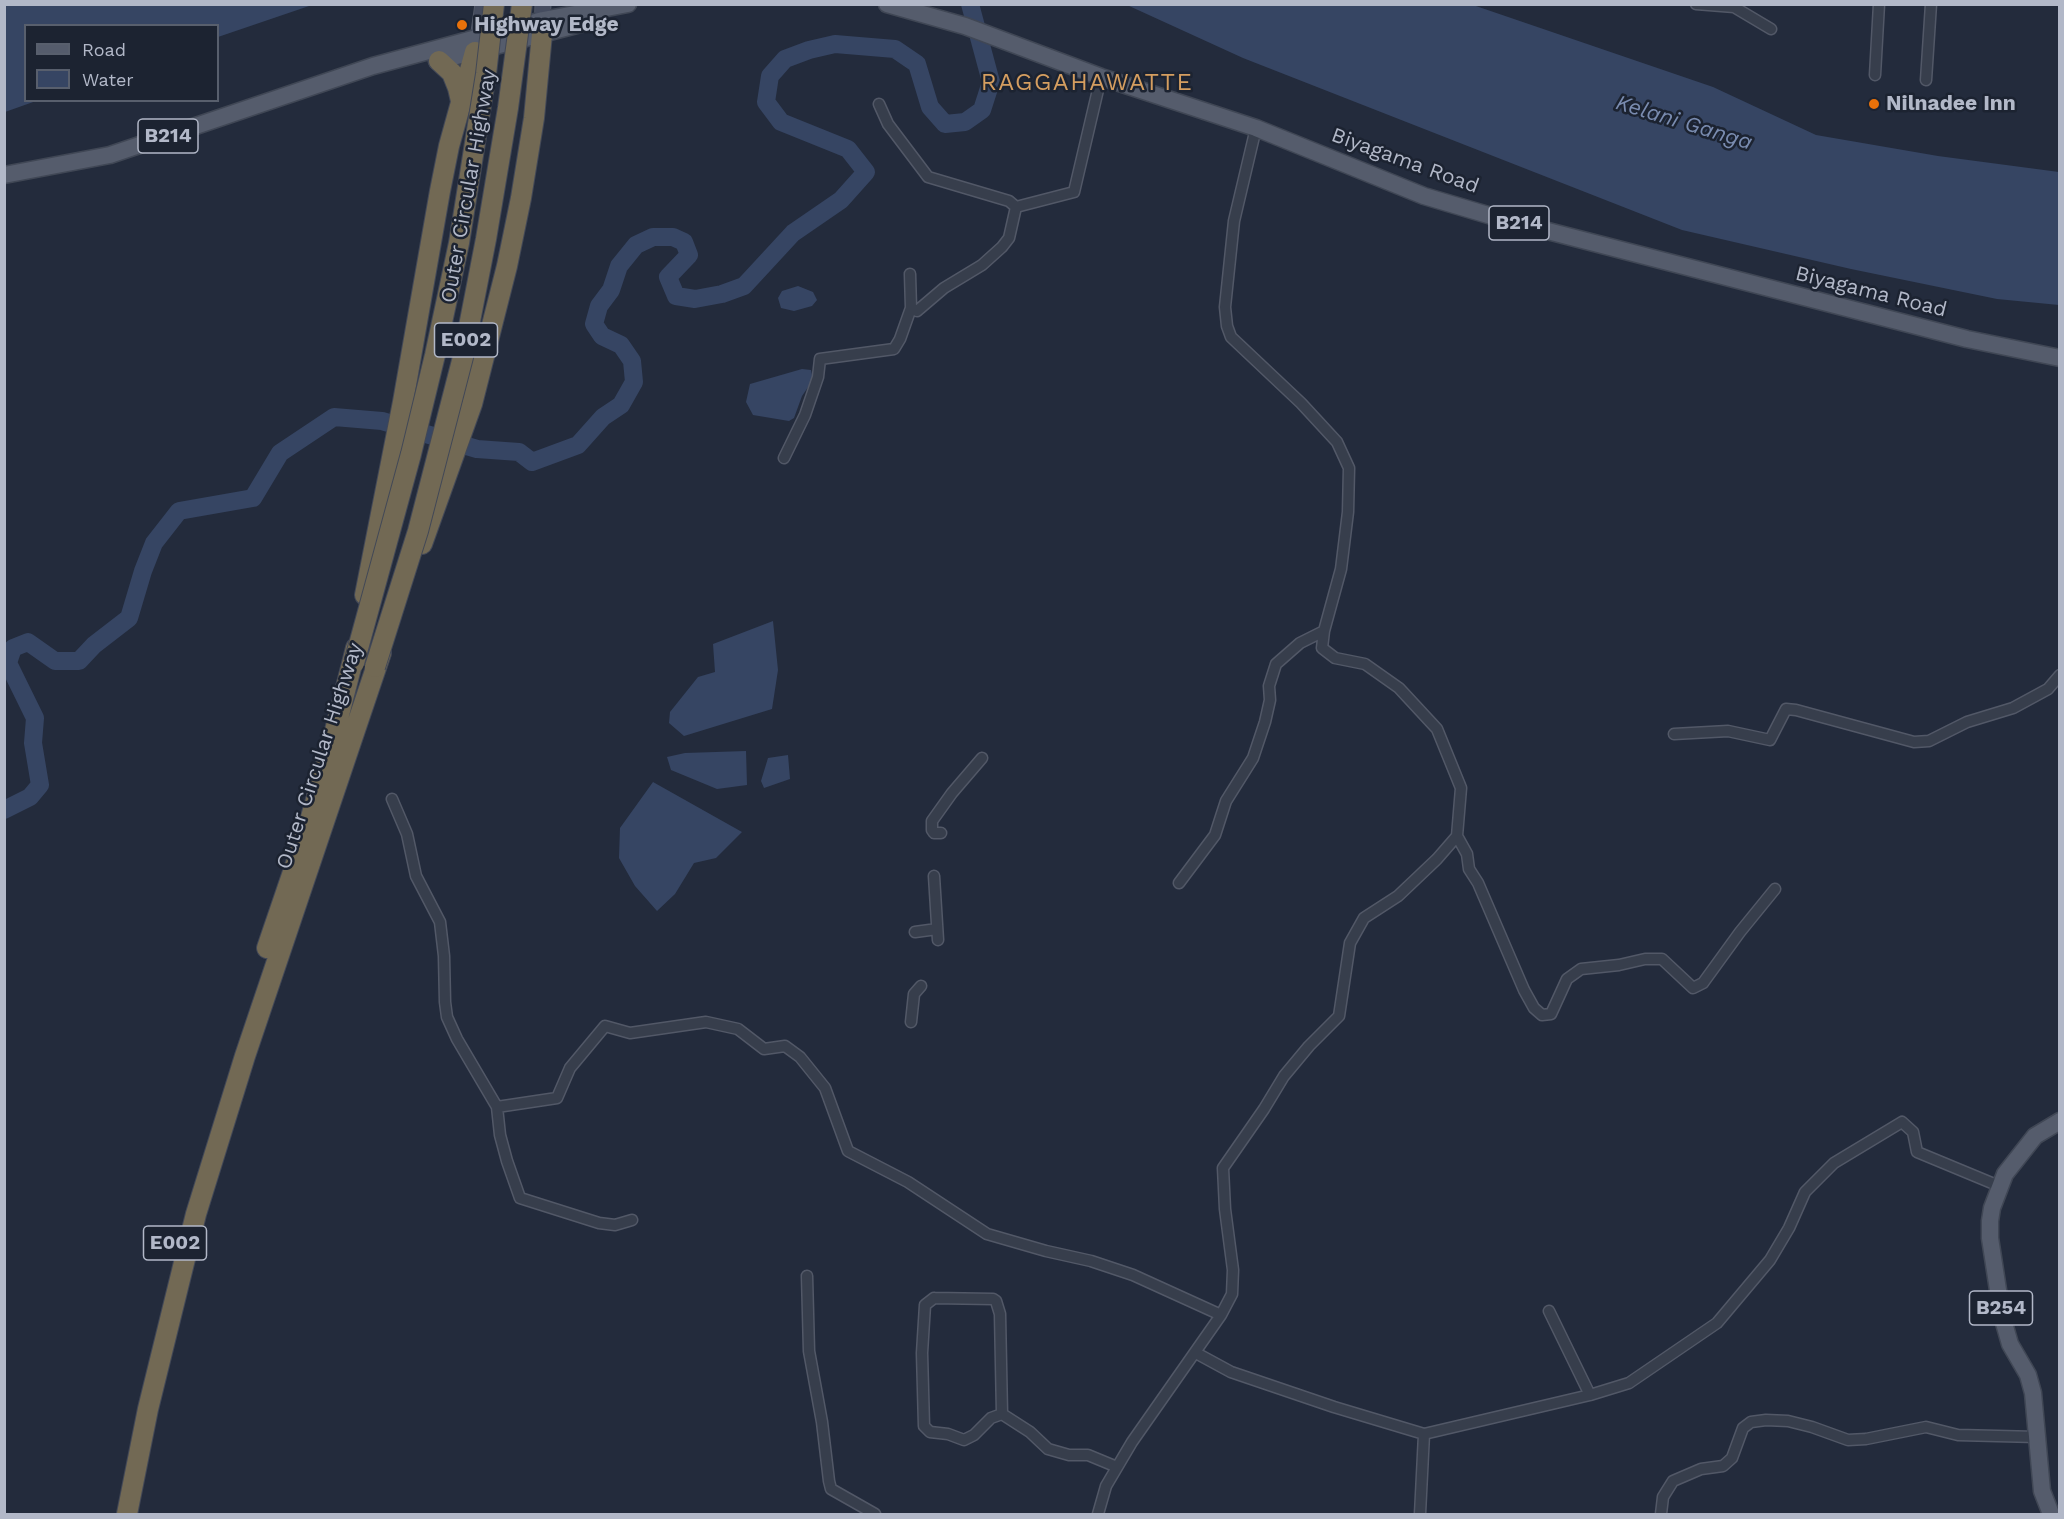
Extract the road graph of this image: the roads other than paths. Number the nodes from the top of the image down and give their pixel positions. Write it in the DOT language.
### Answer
graph roads {
  1 [pos="483,4"];
  2 [pos="494,4"];
  3 [pos="522,4"];
  4 [pos="628,4"];
  5 [pos="643,4"];
  6 [pos="887,4"];
  7 [pos="1696,4"];
  8 [pos="1879,4"];
  9 [pos="1931,4"];
  10 [pos="543,20"];
  11 [pos="1771,29"];
  12 [pos="477,45"];
  13 [pos="439,61"];
  14 [pos="1875,75"];
  15 [pos="1101,76"];
  16 [pos="1926,80"];
  17 [pos="327,83"];
  18 [pos="461,101"];
  19 [pos="879,104"];
  20 [pos="1256,128"];
  21 [pos="4,175"];
  22 [pos="1016,207"];
  23 [pos="910,274"];
  24 [pos="911,308"];
  25 [pos="2060,358"];
  26 [pos="784,458"];
  27 [pos="1324,631"];
  28 [pos="354,663"];
  29 [pos="375,667"];
  30 [pos="2060,675"];
  31 [pos="1674,734"];
  32 [pos="982,758"];
  33 [pos="392,799"];
  34 [pos="941,833"];
  35 [pos="1457,836"];
  36 [pos="934,876"];
  37 [pos="1179,884"];
  38 [pos="1775,889"];
  39 [pos="915,932"];
  40 [pos="264,979"];
  41 [pos="921,986"];
  42 [pos="911,1022"];
  43 [pos="497,1107"];
  44 [pos="2060,1121"];
  45 [pos="1999,1186"];
  46 [pos="632,1220"];
  47 [pos="807,1276"];
  48 [pos="1549,1311"];
  49 [pos="1221,1316"];
  50 [pos="1196,1353"];
  51 [pos="1590,1395"];
  52 [pos="1002,1414"];
  53 [pos="1424,1434"];
  54 [pos="2037,1437"];
  55 [pos="1117,1467"];
  56 [pos="114,1515"];
  57 [pos="127,1515"];
  58 [pos="875,1515"];
  59 [pos="1098,1515"];
  60 [pos="1420,1515"];
  61 [pos="1661,1515"];
  62 [pos="2051,1515"];
  1 -- 12 [label="street"];
  2 -- 28 [label="highway, Outer Circular Highway / E002, bridge"];
  3 -- 29 [label="highway, Outer Circular Highway / E002, bridge"];
  4 -- 10 [label="main road, B214"];
  5 -- 10 [label="main road, B214"];
  6 -- 15 [label="main road, Biyagama Road / B214"];
  7 -- 11 [label="street"];
  8 -- 14 [label="street"];
  9 -- 16 [label="street"];
  10 -- 12 [label="main road, B214"];
  10 -- 29 [label="highway, bridge"];
  12 -- 13 [label="main road, B214"];
  12 -- 17 [label="main road, B214"];
  12 -- 18 [label="highway"];
  13 -- 17 [label="main road, B214"];
  13 -- 18 [label="highway"];
  15 -- 20 [label="main road, Biyagama Road / B214"];
  15 -- 22 [label="street"];
  17 -- 21 [label="main road, B214"];
  18 -- 28 [label="highway, bridge"];
  19 -- 22 [label="street"];
  20 -- 25 [label="main road, Biyagama Road / B214"];
  20 -- 27 [label="street"];
  22 -- 24 [label="street"];
  23 -- 24 [label="street"];
  24 -- 26 [label="street"];
  27 -- 35 [label="street"];
  27 -- 37 [label="street"];
  28 -- 40 [label="highway, Outer Circular Highway / E002"];
  29 -- 40 [label="highway, Outer Circular Highway / E002"];
  30 -- 31 [label="street"];
  32 -- 34 [label="street"];
  33 -- 43 [label="street"];
  35 -- 38 [label="street"];
  35 -- 49 [label="street"];
  36 -- 39 [label="street"];
  40 -- 56 [label="highway, Outer Circular Highway / E002"];
  40 -- 57 [label="highway, Outer Circular Highway / E002"];
  41 -- 42 [label="street"];
  43 -- 46 [label="street"];
  43 -- 49 [label="street"];
  44 -- 45 [label="main road, B254"];
  45 -- 51 [label="street"];
  45 -- 54 [label="main road, B254"];
  47 -- 58 [label="street"];
  48 -- 51 [label="street"];
  49 -- 50 [label="street"];
  50 -- 53 [label="street"];
  50 -- 55 [label="street"];
  51 -- 53 [label="street"];
  52 -- 52 [label="street"];
  52 -- 55 [label="street"];
  53 -- 60 [label="street"];
  54 -- 61 [label="street"];
  54 -- 62 [label="main road, B254"];
  55 -- 59 [label="street"];
}
